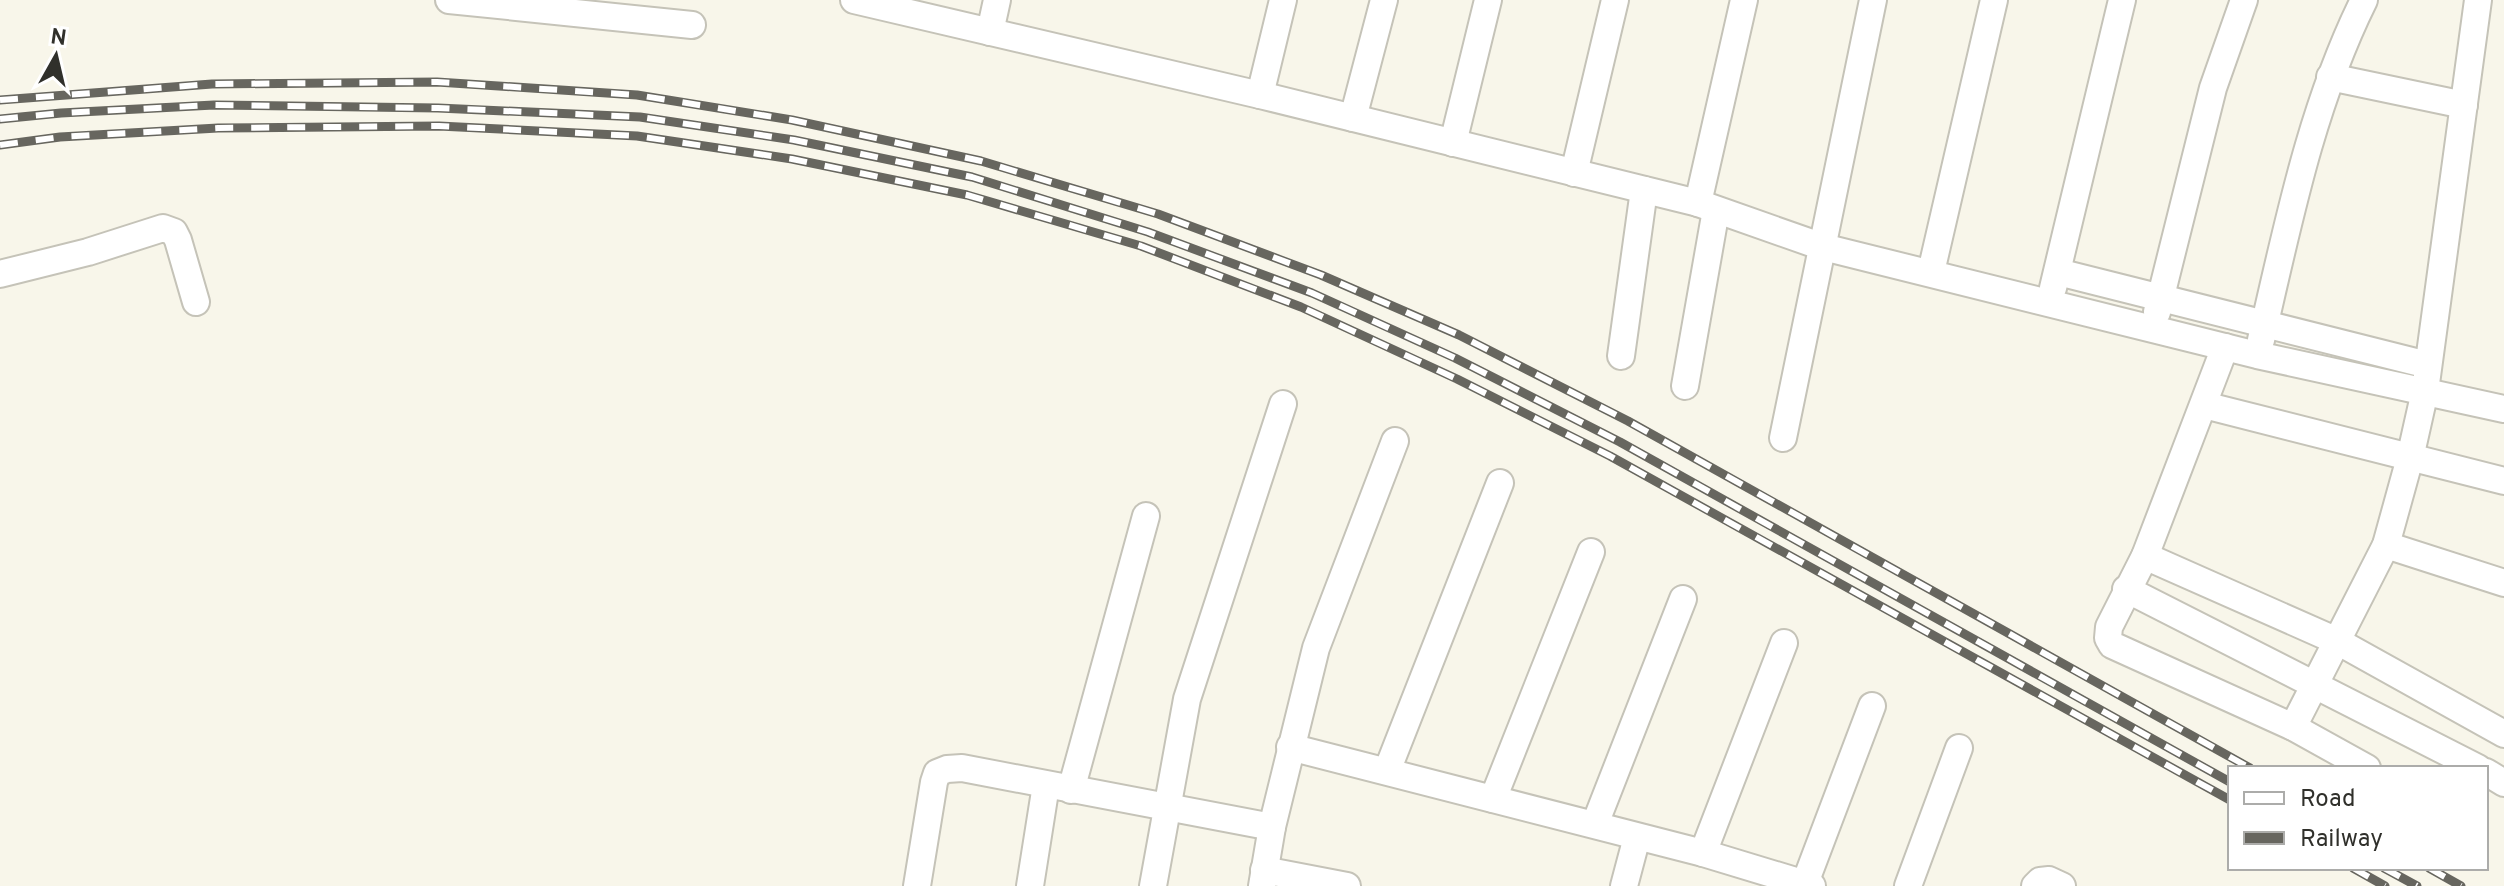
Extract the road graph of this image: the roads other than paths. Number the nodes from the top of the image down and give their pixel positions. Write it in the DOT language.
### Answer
graph roads {
  1 [pos="449,0"];
  2 [pos="997,0"];
  3 [pos="1283,0"];
  4 [pos="1384,0"];
  5 [pos="1488,0"];
  6 [pos="1615,0"];
  7 [pos="1744,0"];
  8 [pos="1873,0"];
  9 [pos="1994,0"];
  10 [pos="2122,0"];
  11 [pos="2244,0"];
  12 [pos="2364,0"];
  13 [pos="2478,0"];
  14 [pos="485,1"];
  15 [pos="864,1"];
  16 [pos="916,7"];
  17 [pos="692,25"];
  18 [pos="990,32"];
  19 [pos="2330,77"];
  20 [pos="1260,95"];
  21 [pos="2464,105"];
  22 [pos="1353,118"];
  23 [pos="1453,143"];
  24 [pos="1574,173"];
  25 [pos="1644,190"];
  26 [pos="1707,206"];
  27 [pos="1823,247"];
  28 [pos="1931,272"];
  29 [pos="2058,272"];
  30 [pos="0,274"];
  31 [pos="2161,297"];
  32 [pos="196,302"];
  33 [pos="2050,303"];
  34 [pos="2265,323"];
  35 [pos="2153,329"];
  36 [pos="2225,347"];
  37 [pos="2257,355"];
  38 [pos="1621,356"];
  39 [pos="2426,378"];
  40 [pos="1685,386"];
  41 [pos="1283,404"];
  42 [pos="2204,405"];
  43 [pos="2504,409"];
  44 [pos="1783,438"];
  45 [pos="1395,441"];
  46 [pos="2410,458"];
  47 [pos="2504,481"];
  48 [pos="1500,483"];
  49 [pos="1146,516"];
  50 [pos="2386,545"];
  51 [pos="1591,552"];
  52 [pos="2145,556"];
  53 [pos="2504,583"];
  54 [pos="2126,589"];
  55 [pos="1683,599"];
  56 [pos="2337,641"];
  57 [pos="1784,643"];
  58 [pos="2314,685"];
  59 [pos="1872,706"];
  60 [pos="2293,727"];
  61 [pos="2504,734"];
  62 [pos="1290,747"];
  63 [pos="1959,748"];
  64 [pos="2363,766"];
  65 [pos="2474,766"];
  66 [pos="1387,771"];
  67 [pos="1058,788"];
  68 [pos="1493,799"];
  69 [pos="1166,808"];
  70 [pos="1595,824"];
  71 [pos="1272,827"];
  72 [pos="1637,837"];
  73 [pos="1703,853"];
  74 [pos="1263,878"];
  75 [pos="1808,884"];
  76 [pos="917,886"];
  77 [pos="1030,886"];
  78 [pos="1153,886"];
  79 [pos="1347,886"];
  80 [pos="1624,886"];
  81 [pos="1908,886"];
  82 [pos="2035,886"];
  83 [pos="2062,886"];
  1 -- 14 [label="street"];
  2 -- 18 [label="street"];
  3 -- 20 [label="street"];
  4 -- 22 [label="street"];
  5 -- 23 [label="street"];
  6 -- 24 [label="street"];
  7 -- 26 [label="street"];
  8 -- 27 [label="street"];
  9 -- 28 [label="street"];
  10 -- 29 [label="street"];
  11 -- 31 [label="street"];
  12 -- 19 [label="street"];
  13 -- 21 [label="street"];
  14 -- 17 [label="street"];
  15 -- 16 [label="street"];
  16 -- 18 [label="street"];
  18 -- 20 [label="street"];
  19 -- 21 [label="street"];
  19 -- 34 [label="street"];
  20 -- 22 [label="street"];
  21 -- 39 [label="street"];
  22 -- 23 [label="street"];
  23 -- 24 [label="street"];
  24 -- 25 [label="street"];
  25 -- 26 [label="street"];
  25 -- 38 [label="street"];
  26 -- 27 [label="street"];
  26 -- 40 [label="street"];
  27 -- 28 [label="street"];
  27 -- 44 [label="street"];
  28 -- 33 [label="street"];
  29 -- 31 [label="street"];
  29 -- 33 [label="street"];
  30 -- 32 [label="street"];
  31 -- 34 [label="street"];
  31 -- 35 [label="street"];
  33 -- 35 [label="street"];
  34 -- 37 [label="street"];
  34 -- 39 [label="street"];
  35 -- 36 [label="street"];
  36 -- 37 [label="street"];
  36 -- 42 [label="street"];
  37 -- 39 [label="street"];
  39 -- 43 [label="street"];
  39 -- 46 [label="street"];
  41 -- 69 [label="street"];
  42 -- 46 [label="street"];
  42 -- 52 [label="street"];
  45 -- 62 [label="street"];
  46 -- 47 [label="street"];
  46 -- 50 [label="street"];
  48 -- 66 [label="street"];
  49 -- 67 [label="street"];
  50 -- 53 [label="street"];
  50 -- 56 [label="street"];
  51 -- 68 [label="street"];
  52 -- 54 [label="street"];
  52 -- 56 [label="street"];
  54 -- 58 [label="street"];
  54 -- 60 [label="street"];
  55 -- 70 [label="street"];
  56 -- 58 [label="street"];
  56 -- 61 [label="street"];
  57 -- 73 [label="street"];
  58 -- 60 [label="street"];
  58 -- 65 [label="street"];
  59 -- 75 [label="street"];
  60 -- 64 [label="street"];
  62 -- 66 [label="street"];
  62 -- 71 [label="street"];
  63 -- 81 [label="street"];
  66 -- 68 [label="street"];
  67 -- 69 [label="street"];
  67 -- 76 [label="street"];
  67 -- 77 [label="street"];
  68 -- 70 [label="street"];
  69 -- 71 [label="street"];
  69 -- 78 [label="street"];
  70 -- 72 [label="street"];
  71 -- 74 [label="street"];
  72 -- 73 [label="street"];
  72 -- 80 [label="street"];
  73 -- 75 [label="street"];
  74 -- 79 [label="street"];
  82 -- 83 [label="street"];
}
